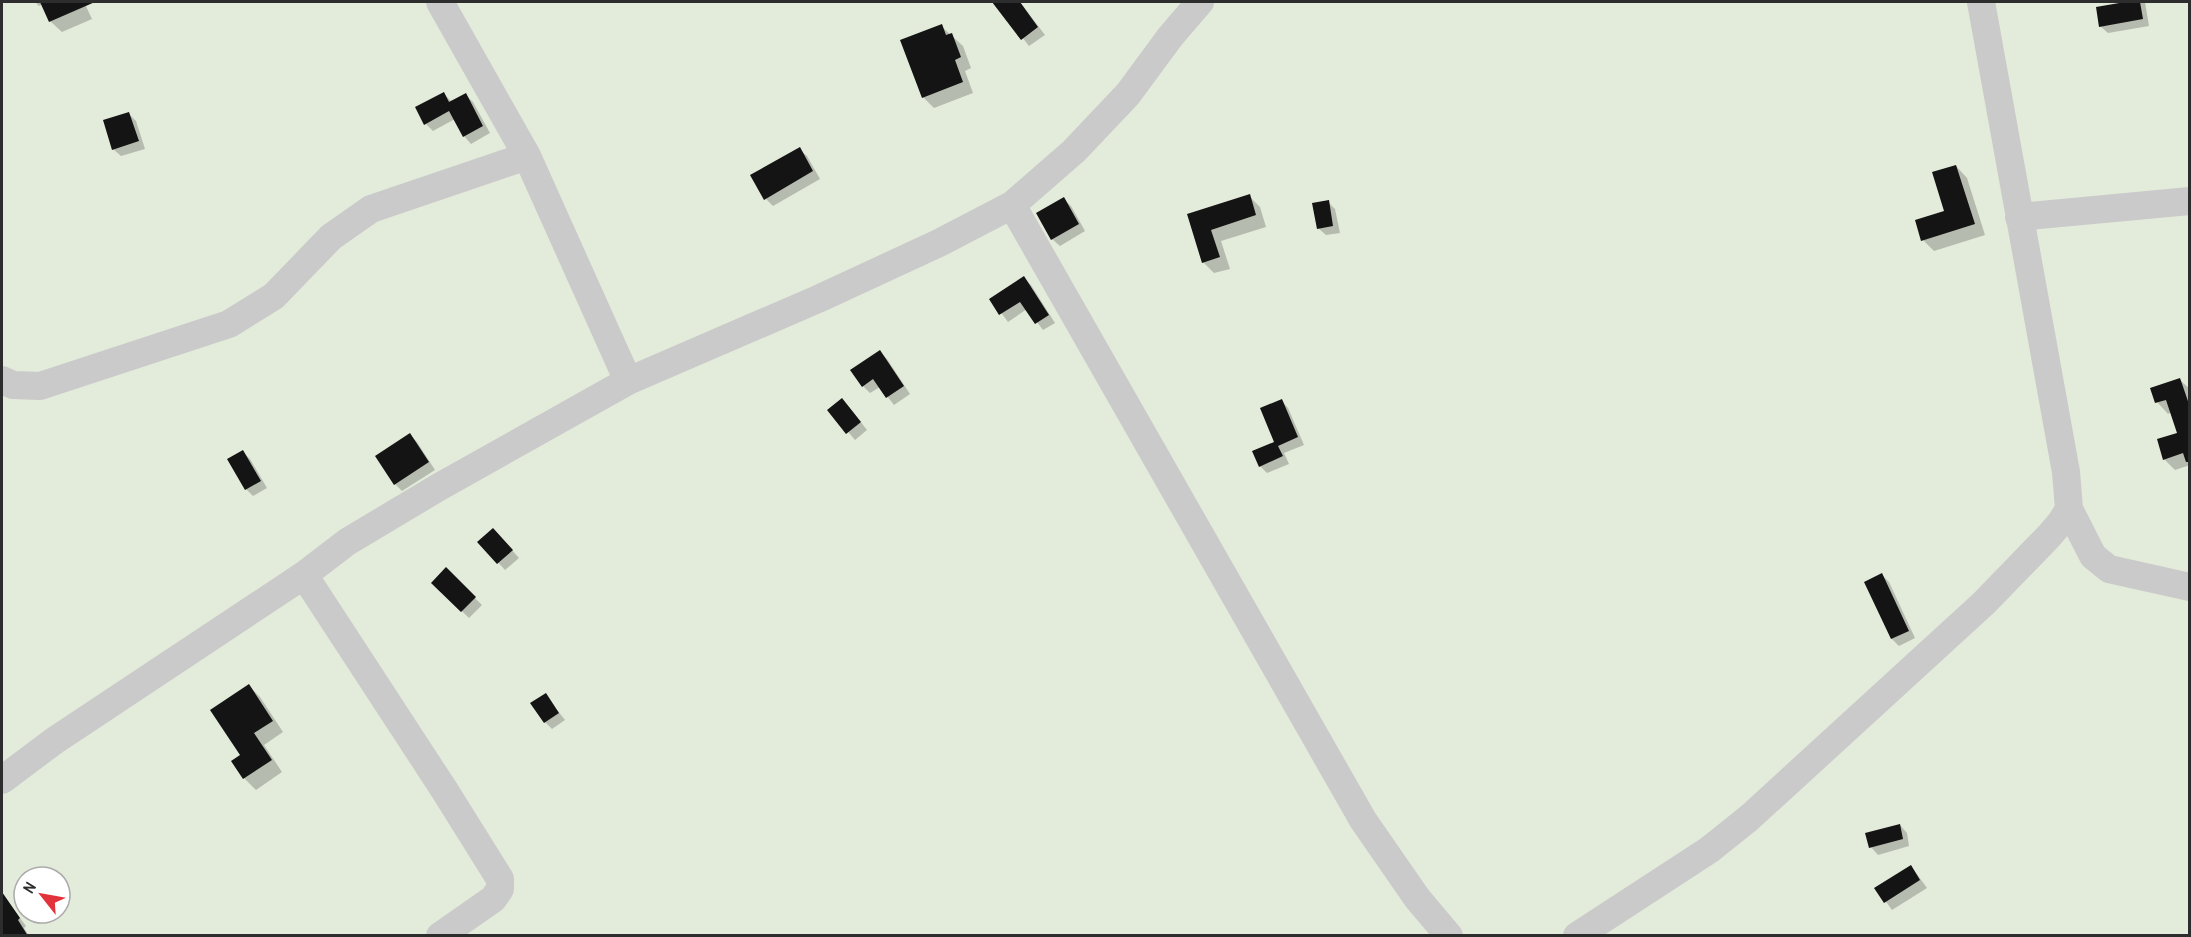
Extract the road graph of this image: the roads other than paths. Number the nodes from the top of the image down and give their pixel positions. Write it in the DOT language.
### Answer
graph roads {
  1 [pos="440,2"];
  2 [pos="1200,2"];
  3 [pos="1981,2"];
  4 [pos="527,156"];
  5 [pos="2190,201"];
  6 [pos="1012,205"];
  7 [pos="2019,217"];
  8 [pos="2,380"];
  9 [pos="628,381"];
  10 [pos="2069,509"];
  11 [pos="304,575"];
  12 [pos="2190,587"];
  13 [pos="2,780"];
  14 [pos="1591,932"];
  15 [pos="440,936"];
  16 [pos="1449,936"];
  1 -- 4 [label="street"];
  2 -- 6 [label="street"];
  3 -- 7 [label="street"];
  4 -- 8 [label="street"];
  4 -- 9 [label="street"];
  5 -- 7 [label="street"];
  6 -- 9 [label="street"];
  6 -- 16 [label="street"];
  7 -- 10 [label="street"];
  9 -- 11 [label="street"];
  10 -- 12 [label="street"];
  10 -- 14 [label="street"];
  11 -- 13 [label="street"];
  11 -- 15 [label="street"];
}
